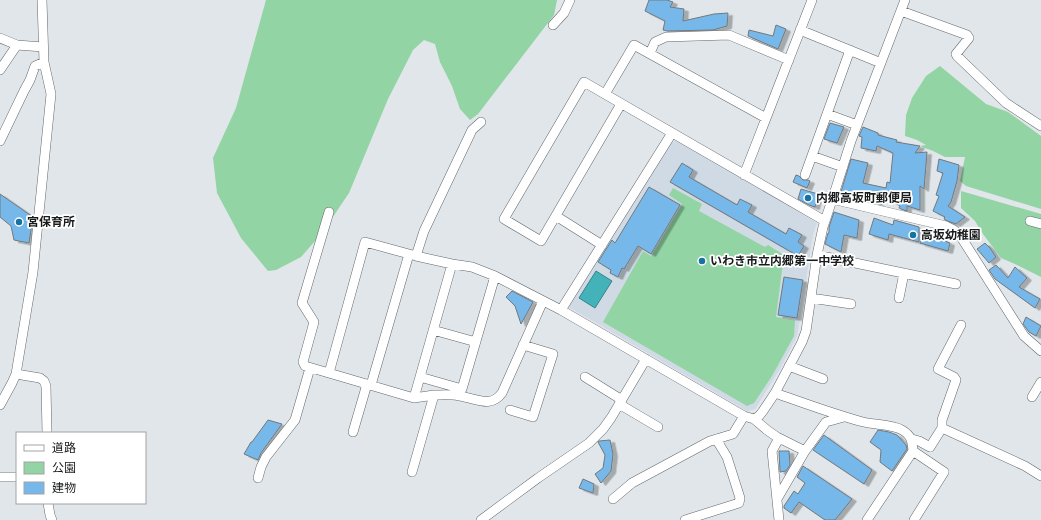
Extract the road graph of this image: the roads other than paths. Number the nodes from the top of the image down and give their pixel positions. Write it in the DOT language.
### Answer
graph roads {
  1 [pos="42,0"];
  2 [pos="570,0"];
  3 [pos="905,0"];
  4 [pos="810,1"];
  5 [pos="901,11"];
  6 [pos="553,25"];
  7 [pos="800,30"];
  8 [pos="0,38"];
  9 [pos="17,45"];
  10 [pos="43,47"];
  11 [pos="850,50"];
  12 [pos="650,53"];
  13 [pos="788,60"];
  14 [pos="44,62"];
  15 [pos="881,63"];
  16 [pos="0,70"];
  17 [pos="605,94"];
  18 [pos="621,104"];
  19 [pos="827,114"];
  20 [pos="766,118"];
  21 [pos="481,122"];
  22 [pos="857,125"];
  23 [pos="1041,126"];
  24 [pos="672,133"];
  25 [pos="0,141"];
  26 [pos="812,156"];
  27 [pos="843,167"];
  28 [pos="744,175"];
  29 [pos="805,175"];
  30 [pos="832,199"];
  31 [pos="329,212"];
  32 [pos="556,216"];
  33 [pos="825,221"];
  34 [pos="1030,222"];
  35 [pos="1041,224"];
  36 [pos="602,245"];
  37 [pos="412,255"];
  38 [pos="817,255"];
  39 [pos="452,264"];
  40 [pos="904,273"];
  41 [pos="495,276"];
  42 [pos="956,284"];
  43 [pos="811,298"];
  44 [pos="899,298"];
  45 [pos="543,301"];
  46 [pos="852,304"];
  47 [pos="561,310"];
  48 [pos="961,325"];
  49 [pos="433,330"];
  50 [pos="476,342"];
  51 [pos="523,345"];
  52 [pos="1041,351"];
  53 [pos="646,359"];
  54 [pos="789,366"];
  55 [pos="310,368"];
  56 [pos="328,373"];
  57 [pos="16,374"];
  58 [pos="420,377"];
  59 [pos="585,377"];
  60 [pos="823,379"];
  61 [pos="1041,382"];
  62 [pos="369,385"];
  63 [pos="775,393"];
  64 [pos="434,394"];
  65 [pos="1032,397"];
  66 [pos="414,398"];
  67 [pos="621,402"];
  68 [pos="0,405"];
  69 [pos="510,410"];
  70 [pos="744,416"];
  71 [pos="844,417"];
  72 [pos="754,419"];
  73 [pos="658,427"];
  74 [pos="942,428"];
  75 [pos="47,432"];
  76 [pos="353,432"];
  77 [pos="777,437"];
  78 [pos="716,439"];
  79 [pos="912,439"];
  80 [pos="805,451"];
  81 [pos="913,451"];
  82 [pos="412,472"];
  83 [pos="0,476"];
  84 [pos="1041,476"];
  85 [pos="16,477"];
  86 [pos="258,478"];
  87 [pos="613,499"];
  88 [pos="777,499"];
  89 [pos="48,504"];
  90 [pos="52,520"];
  91 [pos="481,520"];
  92 [pos="685,520"];
  93 [pos="779,520"];
  94 [pos="867,520"];
  95 [pos="915,520"];
  1 -- 10 [label="street"];
  2 -- 6 [label="street"];
  3 -- 5 [label="street"];
  4 -- 7 [label="street"];
  5 -- 15 [label="street"];
  5 -- 23 [label="street"];
  7 -- 11 [label="street"];
  7 -- 13 [label="street"];
  8 -- 9 [label="street"];
  9 -- 10 [label="street"];
  9 -- 16 [label="street"];
  10 -- 14 [label="street"];
  11 -- 15 [label="street"];
  11 -- 19 [label="street"];
  12 -- 13 [label="street"];
  12 -- 17 [label="street"];
  12 -- 20 [label="street"];
  13 -- 20 [label="street"];
  14 -- 25 [label="street"];
  14 -- 57 [label="street"];
  15 -- 22 [label="street"];
  17 -- 18 [label="street"];
  17 -- 32 [label="street"];
  18 -- 24 [label="street"];
  18 -- 32 [label="street"];
  19 -- 22 [label="street"];
  19 -- 26 [label="street"];
  20 -- 28 [label="street"];
  21 -- 37 [label="street"];
  22 -- 27 [label="street"];
  24 -- 28 [label="street"];
  24 -- 36 [label="street"];
  26 -- 27 [label="street"];
  26 -- 29 [label="street"];
  27 -- 30 [label="street"];
  28 -- 33 [label="street"];
  30 -- 33 [label="street"];
  30 -- 52 [label="street"];
  31 -- 55 [label="street"];
  32 -- 36 [label="street"];
  33 -- 38 [label="street"];
  34 -- 35 [label="street"];
  36 -- 47 [label="street"];
  37 -- 39 [label="street"];
  37 -- 56 [label="street"];
  37 -- 62 [label="street"];
  38 -- 40 [label="street"];
  38 -- 43 [label="street"];
  39 -- 41 [label="street"];
  39 -- 49 [label="street"];
  40 -- 42 [label="street"];
  40 -- 44 [label="street"];
  41 -- 45 [label="street"];
  41 -- 50 [label="street"];
  43 -- 46 [label="street"];
  43 -- 54 [label="street"];
  45 -- 47 [label="street"];
  45 -- 51 [label="street"];
  47 -- 53 [label="street"];
  48 -- 74 [label="street"];
  49 -- 50 [label="street"];
  49 -- 58 [label="street"];
  50 -- 58 [label="street"];
  51 -- 64 [label="street"];
  51 -- 69 [label="street"];
  53 -- 67 [label="street"];
  53 -- 70 [label="street"];
  54 -- 60 [label="street"];
  54 -- 63 [label="street"];
  55 -- 56 [label="street"];
  55 -- 86 [label="street"];
  56 -- 62 [label="street"];
  57 -- 68 [label="street"];
  57 -- 75 [label="street"];
  58 -- 66 [label="street"];
  59 -- 67 [label="street"];
  61 -- 65 [label="street"];
  62 -- 66 [label="street"];
  62 -- 76 [label="street"];
  63 -- 71 [label="street"];
  63 -- 72 [label="street"];
  64 -- 66 [label="street"];
  64 -- 82 [label="street"];
  67 -- 73 [label="street"];
  67 -- 91 [label="street"];
  70 -- 72 [label="street"];
  70 -- 78 [label="street"];
  71 -- 79 [label="street"];
  71 -- 80 [label="street"];
  72 -- 77 [label="street"];
  74 -- 79 [label="street"];
  74 -- 84 [label="street"];
  77 -- 80 [label="street"];
  77 -- 88 [label="street"];
  78 -- 87 [label="street"];
  78 -- 92 [label="street"];
  79 -- 81 [label="street"];
  80 -- 88 [label="street"];
  81 -- 94 [label="street"];
  81 -- 95 [label="street"];
  83 -- 85 [label="street"];
  88 -- 93 [label="street"];
  89 -- 90 [label="street"];
}
